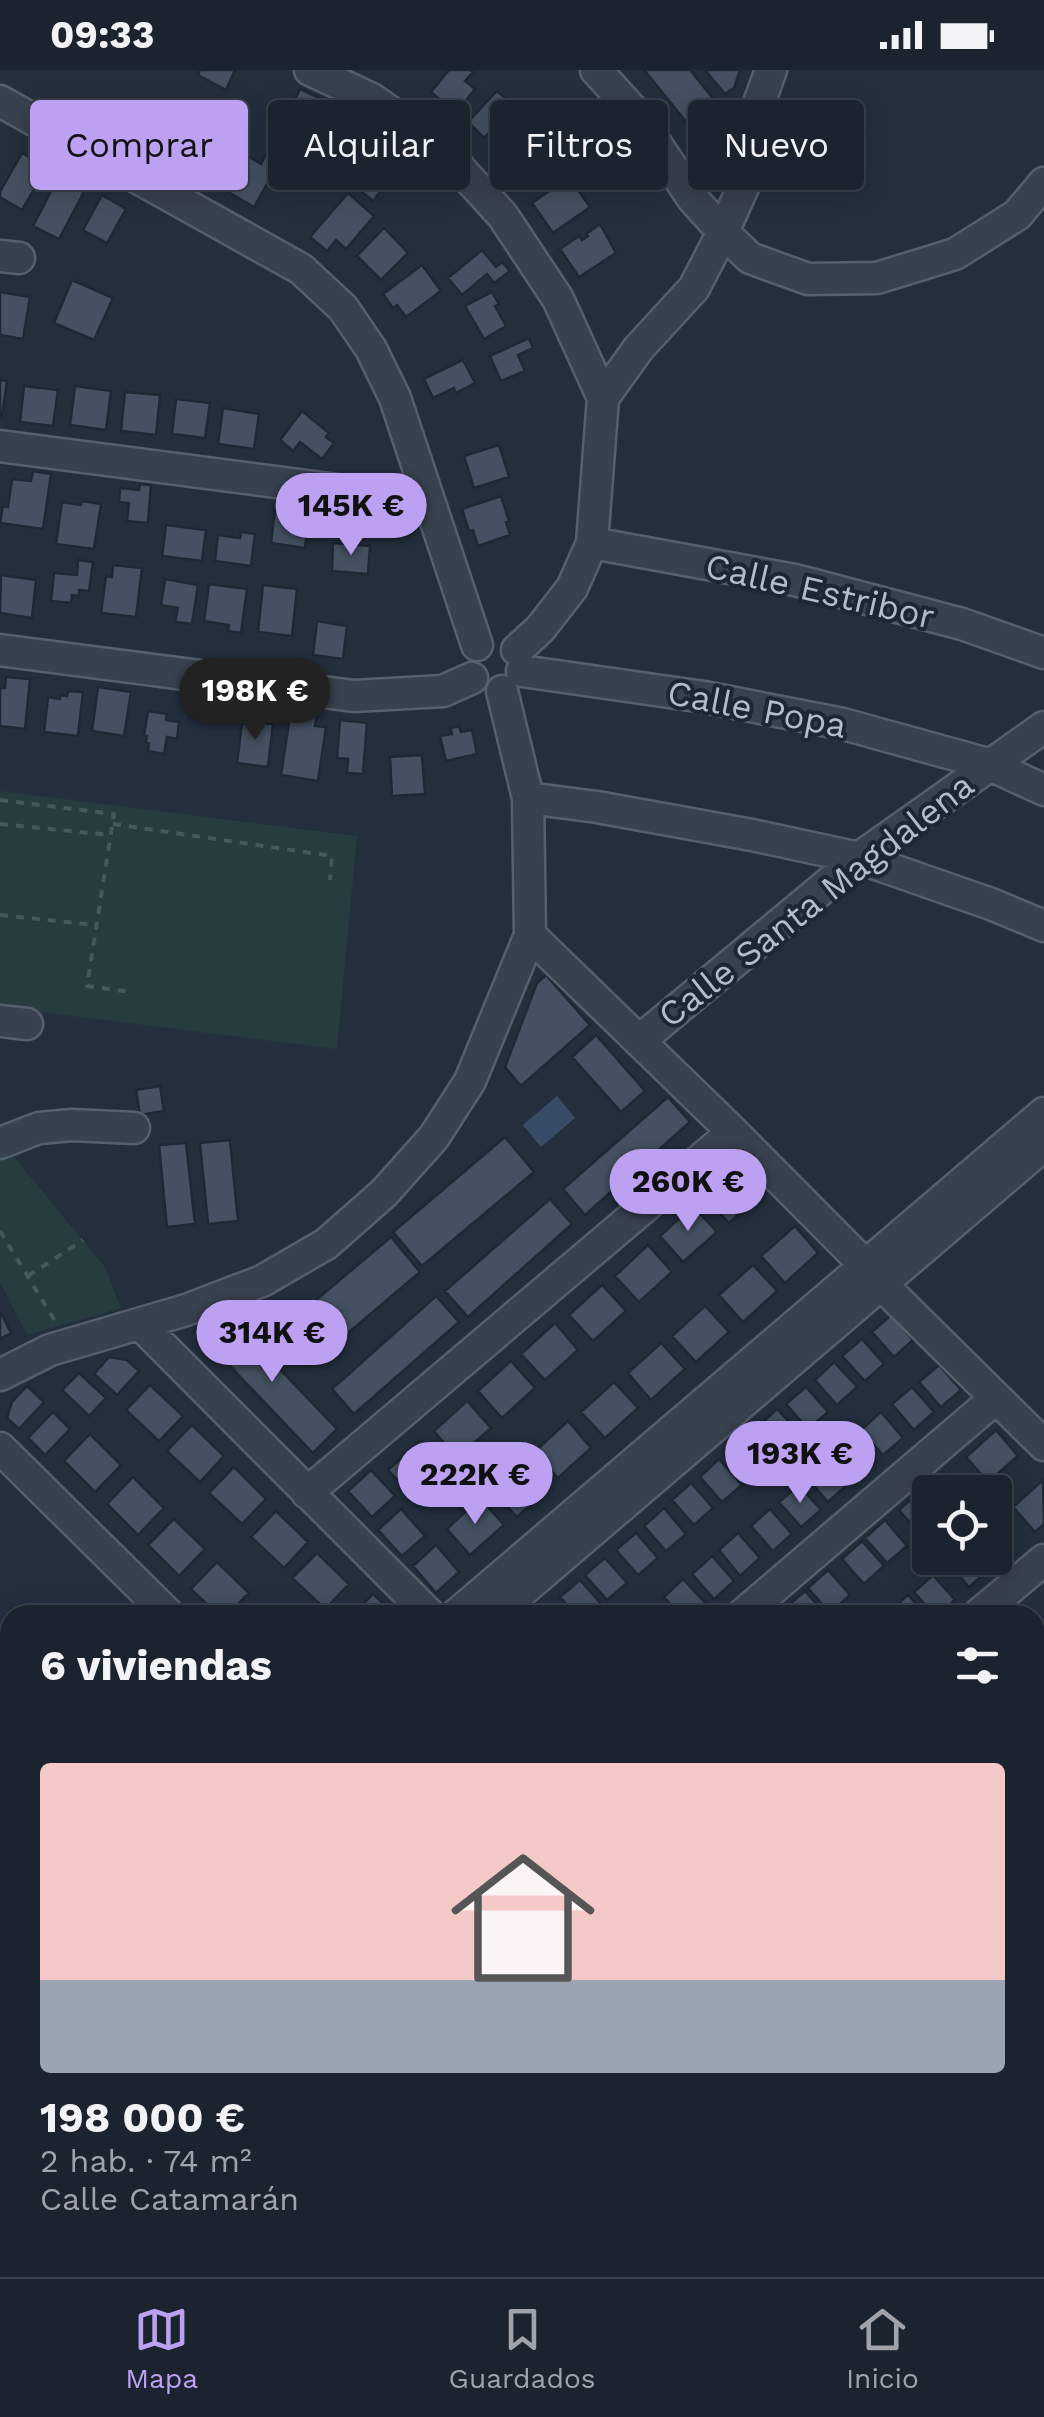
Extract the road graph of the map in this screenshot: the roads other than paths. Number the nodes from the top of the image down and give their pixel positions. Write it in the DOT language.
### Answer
graph roads {
  1 [pos="310,70"];
  2 [pos="596,70"];
  3 [pos="772,70"];
  4 [pos="0,100"];
  5 [pos="1044,183"];
  6 [pos="724,232"];
  7 [pos="602,398"];
  8 [pos="0,446"];
  9 [pos="429,502"];
  10 [pos="592,543"];
  11 [pos="478,645"];
  12 [pos="0,650"];
  13 [pos="1044,653"];
  14 [pos="513,671"];
  15 [pos="472,678"];
  16 [pos="1044,726"];
  17 [pos="988,764"];
  18 [pos="1044,790"];
  19 [pos="528,798"];
  20 [pos="859,858"];
  21 [pos="1044,926"];
  22 [pos="530,936"];
  23 [pos="639,1041"];
  24 [pos="1044,1113"];
  25 [pos="134,1128"];
  26 [pos="732,1132"];
  27 [pos="0,1143"];
  28 [pos="1044,1145"];
  29 [pos="873,1275"];
  30 [pos="140,1324"];
  31 [pos="0,1375"];
  32 [pos="996,1398"];
  33 [pos="1044,1444"];
  34 [pos="0,1448"];
  35 [pos="307,1493"];
  36 [pos="1044,1560"];
  37 [pos="158,1605"];
  38 [pos="420,1605"];
  39 [pos="468,1605"];
  40 [pos="505,1605"];
  41 [pos="754,1605"];
  42 [pos="990,1605"];
  1 -- 7 [label="street"];
  2 -- 6 [label="street"];
  3 -- 6 [label="street"];
  4 -- 9 [label="street"];
  5 -- 6 [label="street"];
  6 -- 7 [label="street"];
  7 -- 10 [label="street"];
  8 -- 9 [label="street"];
  9 -- 11 [label="street"];
  10 -- 13 [label="street, Calle Estribor"];
  10 -- 14 [label="street"];
  11 -- 14 [label="street"];
  11 -- 15 [label="street"];
  12 -- 15 [label="street"];
  14 -- 15 [label="street"];
  14 -- 17 [label="street, Calle Popa"];
  14 -- 19 [label="street"];
  16 -- 17 [label="street, Calle Santa Magdalena"];
  17 -- 18 [label="street, Calle Popa"];
  17 -- 20 [label="street, Calle Santa Magdalena"];
  19 -- 20 [label="street"];
  19 -- 22 [label="street"];
  20 -- 21 [label="street"];
  20 -- 23 [label="street, Calle Santa Magdalena"];
  22 -- 23 [label="street"];
  22 -- 30 [label="street"];
  23 -- 26 [label="street"];
  24 -- 29 [label="street"];
  25 -- 27 [label="street"];
  26 -- 29 [label="street"];
  26 -- 35 [label="street"];
  28 -- 29 [label="street"];
  29 -- 32 [label="street"];
  29 -- 39 [label="street"];
  29 -- 40 [label="street"];
  30 -- 31 [label="street"];
  30 -- 35 [label="street"];
  32 -- 33 [label="street"];
  32 -- 41 [label="street"];
  34 -- 37 [label="street"];
  35 -- 38 [label="street"];
  36 -- 42 [label="street"];
}
